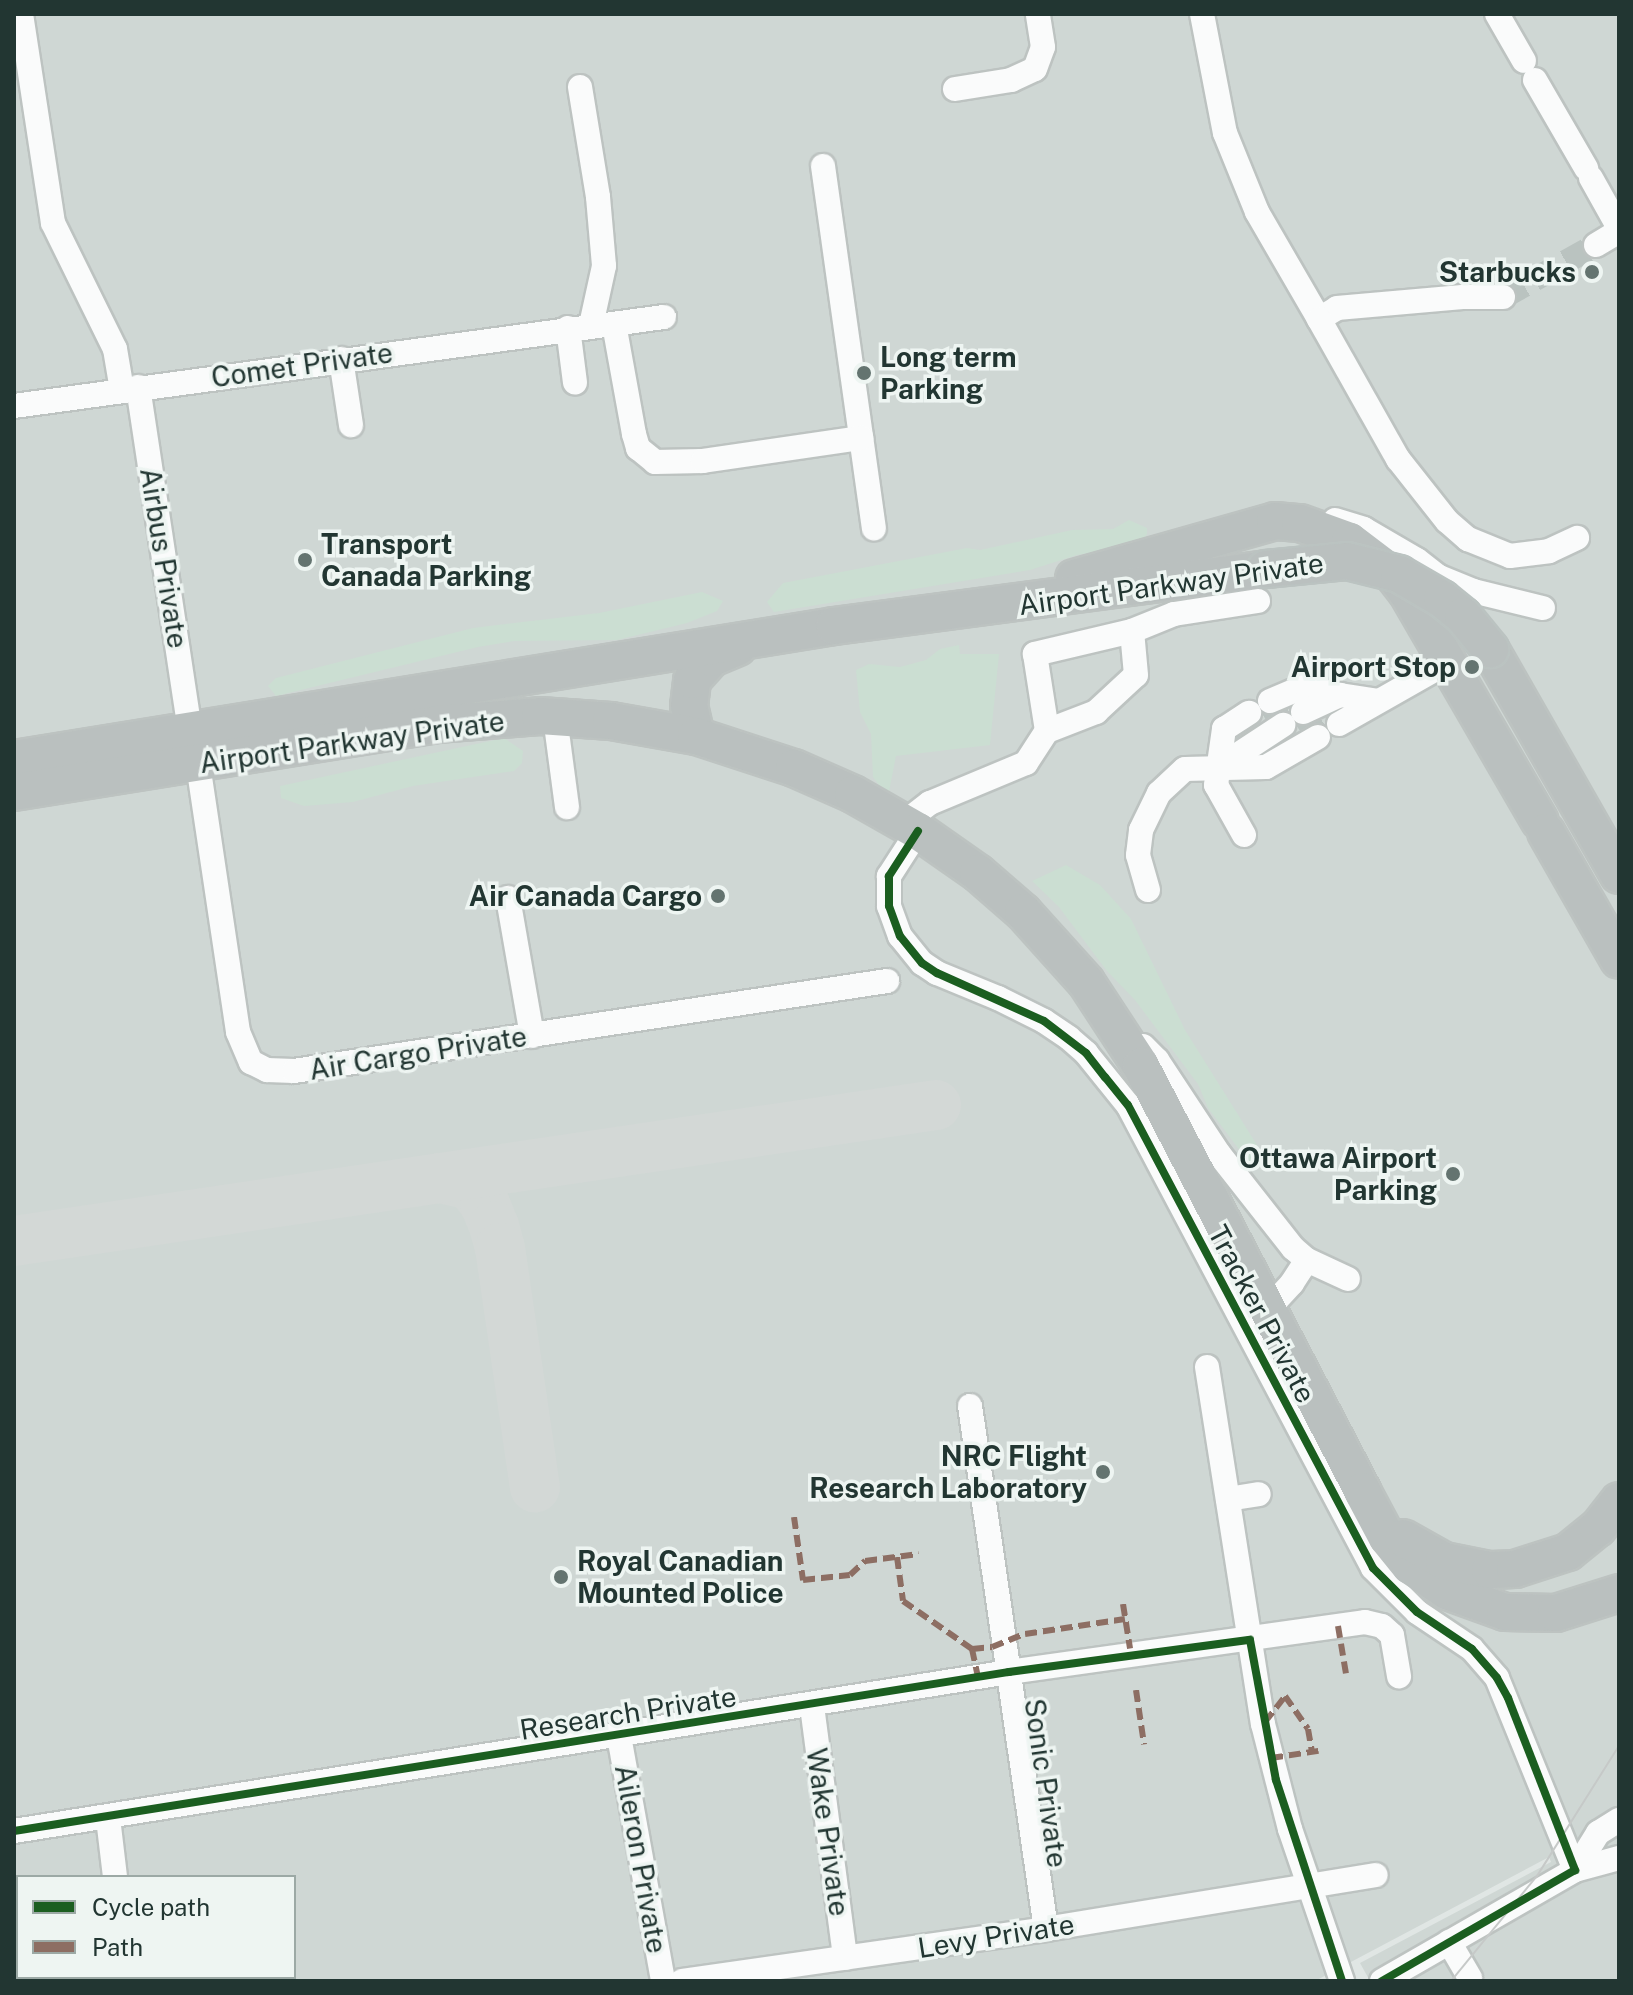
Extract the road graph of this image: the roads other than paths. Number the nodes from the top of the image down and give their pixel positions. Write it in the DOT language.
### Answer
graph roads {
  1 [pos="21,14"];
  2 [pos="1038,14"];
  3 [pos="1202,14"];
  4 [pos="1497,14"];
  5 [pos="580,87"];
  6 [pos="955,89"];
  7 [pos="823,166"];
  8 [pos="1619,229"];
  9 [pos="1596,245"];
  10 [pos="1503,297"];
  11 [pos="664,317"];
  12 [pos="1319,319"];
  13 [pos="591,326"];
  14 [pos="341,359"];
  15 [pos="575,383"];
  16 [pos="130,389"];
  17 [pos="14,406"];
  18 [pos="351,425"];
  19 [pos="861,438"];
  20 [pos="1300,523"];
  21 [pos="874,528"];
  22 [pos="1577,538"];
  23 [pos="1439,577"];
  24 [pos="1262,585"];
  25 [pos="1512,601"];
  26 [pos="1543,608"];
  27 [pos="949,612"];
  28 [pos="1132,631"];
  29 [pos="778,635"];
  30 [pos="1476,636"];
  31 [pos="1450,661"];
  32 [pos="1350,696"];
  33 [pos="555,717"];
  34 [pos="1294,719"];
  35 [pos="190,729"];
  36 [pos="1047,731"];
  37 [pos="696,736"];
  38 [pos="14,759"];
  39 [pos="198,764"];
  40 [pos="1219,767"];
  41 [pos="14,792"];
  42 [pos="567,807"];
  43 [pos="911,827"];
  44 [pos="1244,835"];
  45 [pos="1619,875"];
  46 [pos="1619,887"];
  47 [pos="1148,890"];
  48 [pos="508,898"];
  49 [pos="1619,960"];
  50 [pos="887,981"];
  51 [pos="1104,1007"];
  52 [pos="532,1036"];
  53 [pos="1314,1263"];
  54 [pos="1352,1286"];
  55 [pos="1268,1309"];
  56 [pos="1207,1367"];
  57 [pos="970,1406"];
  58 [pos="1362,1491"];
  59 [pos="1259,1494"];
  60 [pos="1228,1499"];
  61 [pos="1619,1501"];
  62 [pos="1619,1593"];
  63 [pos="1250,1640"];
  64 [pos="1009,1672"];
  65 [pos="1399,1676"];
  66 [pos="812,1706"];
  67 [pos="619,1736"];
  68 [pos="108,1818"];
  69 [pos="1619,1820"];
  70 [pos="14,1831"];
  71 [pos="1619,1858"];
  72 [pos="1575,1870"];
  73 [pos="115,1875"];
  74 [pos="1376,1875"];
  75 [pos="1309,1886"];
  76 [pos="1046,1929"];
  77 [pos="1449,1942"];
  78 [pos="845,1958"];
  79 [pos="1470,1978"];
  80 [pos="663,1981"];
  81 [pos="682,1981"];
  82 [pos="1342,1981"];
  83 [pos="1382,1981"];
  1 -- 16 [label="street, Airbus Private"];
  2 -- 6 [label="street"];
  3 -- 12 [label="street"];
  4 -- 8 [label="street"];
  5 -- 13 [label="street"];
  7 -- 19 [label="street"];
  8 -- 9 [label="street"];
  10 -- 12 [label="street"];
  11 -- 13 [label="street, Comet Private"];
  12 -- 22 [label="street"];
  13 -- 14 [label="street, Comet Private"];
  13 -- 15 [label="street"];
  13 -- 19 [label="street"];
  14 -- 16 [label="street, Comet Private"];
  14 -- 18 [label="street"];
  16 -- 17 [label="street, Comet Private"];
  16 -- 35 [label="street, Airbus Private"];
  19 -- 21 [label="street"];
  20 -- 23 [label="street"];
  20 -- 27 [label="highway, Airport Parkway Private"];
  20 -- 31 [label="highway, Airport Parkway Private"];
  23 -- 25 [label="street"];
  23 -- 30 [label="street"];
  24 -- 27 [label="highway, Airport Parkway Private"];
  24 -- 28 [label="street"];
  24 -- 45 [label="highway, Airport Parkway Private, bridge"];
  25 -- 26 [label="street"];
  25 -- 30 [label="street"];
  27 -- 29 [label="highway, Airport Parkway Private"];
  28 -- 36 [label="street"];
  28 -- 36 [label="street"];
  29 -- 35 [label="highway, Airport Parkway Private"];
  29 -- 37 [label="highway"];
  30 -- 46 [label="street"];
  31 -- 32 [label="street"];
  31 -- 49 [label="highway, Airport Parkway Private"];
  32 -- 34 [label="street"];
  32 -- 34 [label="street"];
  32 -- 34 [label="street"];
  33 -- 37 [label="highway, Airport Parkway Private"];
  33 -- 39 [label="highway, Airport Parkway Private"];
  33 -- 42 [label="street"];
  34 -- 40 [label="street"];
  34 -- 40 [label="street"];
  34 -- 40 [label="street"];
  35 -- 38 [label="highway, Airport Parkway Private"];
  35 -- 39 [label="highway"];
  36 -- 43 [label="street"];
  37 -- 43 [label="highway, Airport Parkway Private"];
  39 -- 41 [label="highway, Airport Parkway Private"];
  39 -- 52 [label="street, Air Cargo Private"];
  40 -- 44 [label="street"];
  40 -- 47 [label="street"];
  43 -- 51 [label="highway, Airport Parkway Private"];
  43 -- 72 [label="street, Tracker Private"];
  48 -- 52 [label="street"];
  50 -- 52 [label="street, Air Cargo Private"];
  51 -- 53 [label="street"];
  51 -- 55 [label="highway, Airport Parkway Private"];
  53 -- 54 [label="street"];
  53 -- 55 [label="street"];
  55 -- 58 [label="highway, Airport Parkway Private"];
  56 -- 60 [label="street"];
  57 -- 64 [label="street, Sonic Private"];
  58 -- 61 [label="highway, Airport Parkway Private"];
  58 -- 62 [label="highway, Airport Parkway Private"];
  59 -- 60 [label="street"];
  60 -- 63 [label="street"];
  63 -- 64 [label="street, Research Private"];
  63 -- 65 [label="street, Research Private"];
  63 -- 75 [label="street"];
  64 -- 66 [label="street, Research Private"];
  64 -- 76 [label="street, Sonic Private"];
  66 -- 67 [label="street, Research Private"];
  66 -- 78 [label="street, Wake Private"];
  67 -- 68 [label="street, Research Private"];
  67 -- 80 [label="street, Aileron Private"];
  68 -- 70 [label="street, Research Private"];
  68 -- 73 [label="street"];
  69 -- 72 [label="street"];
  71 -- 72 [label="street"];
  72 -- 77 [label="street"];
  74 -- 75 [label="street, Levy Private"];
  75 -- 76 [label="street, Levy Private"];
  75 -- 82 [label="street"];
  76 -- 78 [label="street, Levy Private"];
  77 -- 79 [label="street"];
  77 -- 83 [label="street"];
  78 -- 81 [label="street, Levy Private"];
}
